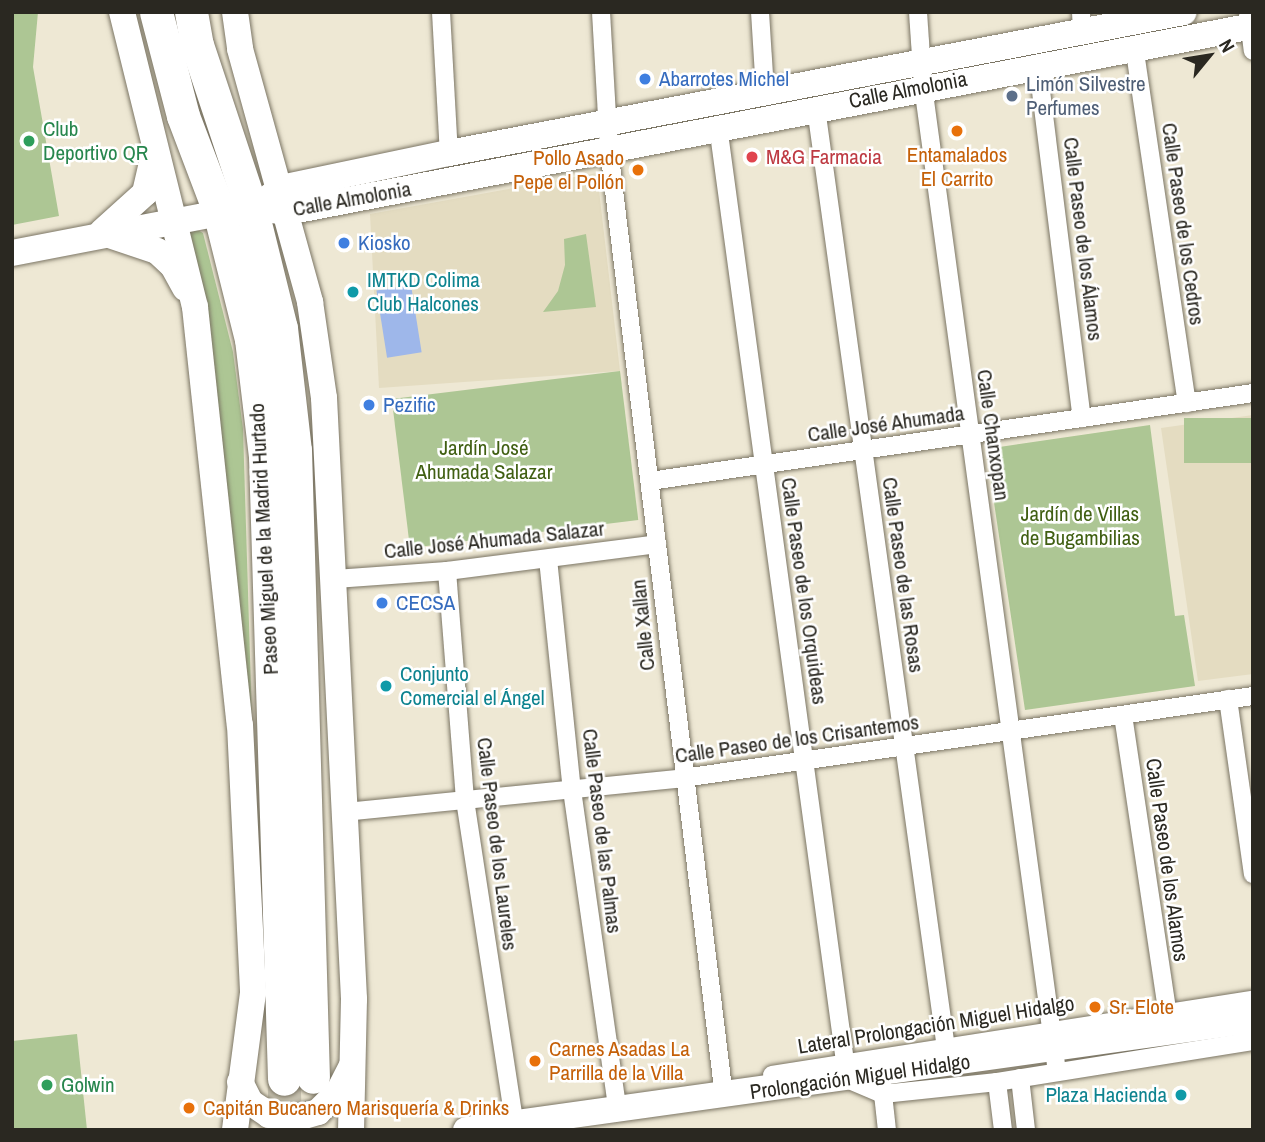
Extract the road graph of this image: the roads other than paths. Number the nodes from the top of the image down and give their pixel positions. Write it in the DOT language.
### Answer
graph roads {
  1 [pos="122,12"];
  2 [pos="156,12"];
  3 [pos="191,12"];
  4 [pos="234,12"];
  5 [pos="441,12"];
  6 [pos="601,12"];
  7 [pos="760,12"];
  8 [pos="918,12"];
  9 [pos="1184,12"];
  10 [pos="1081,23"];
  11 [pos="1251,29"];
  12 [pos="1135,52"];
  13 [pos="1038,67"];
  14 [pos="922,74"];
  15 [pos="765,92"];
  16 [pos="816,108"];
  17 [pos="718,126"];
  18 [pos="608,136"];
  19 [pos="154,146"];
  20 [pos="449,153"];
  21 [pos="284,200"];
  22 [pos="243,208"];
  23 [pos="176,220"];
  24 [pos="100,233"];
  25 [pos="12,253"];
  26 [pos="195,307"];
  27 [pos="1253,393"];
  28 [pos="1186,403"];
  29 [pos="1082,418"];
  30 [pos="970,435"];
  31 [pos="863,450"];
  32 [pos="764,465"];
  33 [pos="650,481"];
  34 [pos="657,544"];
  35 [pos="548,559"];
  36 [pos="447,571"];
  37 [pos="335,579"];
  38 [pos="1253,696"];
  39 [pos="1228,699"];
  40 [pos="1123,715"];
  41 [pos="1012,732"];
  42 [pos="904,747"];
  43 [pos="804,761"];
  44 [pos="682,778"];
  45 [pos="572,790"];
  46 [pos="466,800"];
  47 [pos="345,812"];
  48 [pos="1253,874"];
  49 [pos="1253,1000"];
  50 [pos="1167,1011"];
  51 [pos="1253,1020"];
  52 [pos="1253,1041"];
  53 [pos="946,1048"];
  54 [pos="1054,1051"];
  55 [pos="352,1065"];
  56 [pos="846,1071"];
  57 [pos="299,1078"];
  58 [pos="1020,1079"];
  59 [pos="240,1082"];
  60 [pos="997,1082"];
  61 [pos="881,1084"];
  62 [pos="723,1089"];
  63 [pos="623,1107"];
  64 [pos="514,1122"];
  65 [pos="235,1130"];
  66 [pos="351,1130"];
  67 [pos="466,1130"];
  68 [pos="887,1130"];
  69 [pos="1003,1130"];
  70 [pos="1026,1130"];
  1 -- 19 [label="street"];
  2 -- 22 [label="highway, Paseo Miguel de la Madrid Hurtado"];
  3 -- 22 [label="highway, Paseo Miguel de la Madrid Hurtado"];
  4 -- 21 [label="street"];
  5 -- 20 [label="street"];
  6 -- 18 [label="street, Calle Xallan"];
  7 -- 15 [label="street"];
  8 -- 14 [label="street, Calle Chanxopan"];
  9 -- 10 [label="street, Calle Almolonia"];
  10 -- 14 [label="street, Calle Almolonia"];
  11 -- 12 [label="street, Calle Almolonia"];
  12 -- 13 [label="street, Calle Almolonia"];
  12 -- 28 [label="street, Calle Paseo de los Cedros"];
  13 -- 14 [label="street, Calle Almolonia"];
  13 -- 29 [label="street, Calle Paseo de los Álamos"];
  14 -- 15 [label="street, Calle Almolonia"];
  14 -- 16 [label="street, Calle Almolonia"];
  14 -- 30 [label="street, Calle Chanxopan"];
  15 -- 18 [label="street, Calle Almolonia"];
  16 -- 17 [label="street, Calle Almolonia"];
  16 -- 31 [label="street, Calle Paseo de las Rosas"];
  17 -- 18 [label="street, Calle Almolonia"];
  17 -- 32 [label="street, Calle Paseo de los Orquideas"];
  18 -- 20 [label="street, Calle Almolonia"];
  18 -- 21 [label="street, Calle Almolonia"];
  18 -- 33 [label="street, Calle Xallan"];
  19 -- 23 [label="street"];
  19 -- 24 [label="street"];
  20 -- 21 [label="street, Calle Almolonia"];
  21 -- 22 [label="street, Calle Almolonia"];
  21 -- 37 [label="street"];
  22 -- 23 [label="street"];
  22 -- 57 [label="highway, Paseo Miguel de la Madrid Hurtado"];
  23 -- 24 [label="street"];
  23 -- 26 [label="street"];
  24 -- 25 [label="street"];
  24 -- 26 [label="street"];
  26 -- 59 [label="street"];
  27 -- 28 [label="street, Calle José Ahumada"];
  28 -- 29 [label="street, Calle José Ahumada"];
  29 -- 30 [label="street, Calle José Ahumada"];
  30 -- 31 [label="street, Calle José Ahumada"];
  30 -- 41 [label="street, Calle Chanxopan"];
  31 -- 32 [label="street, Calle José Ahumada"];
  31 -- 42 [label="street, Calle Paseo de las Rosas"];
  32 -- 33 [label="street, Calle José Ahumada"];
  32 -- 43 [label="street, Calle Paseo de los Orquideas"];
  33 -- 34 [label="street, Calle Xallan"];
  34 -- 35 [label="street, Calle José Ahumada Salazar"];
  34 -- 44 [label="street, Calle Xallan"];
  35 -- 36 [label="street, Calle José Ahumada Salazar"];
  35 -- 45 [label="street, Calle Paseo de las Palmas"];
  36 -- 37 [label="street, Calle José Ahumada Salazar"];
  36 -- 46 [label="street, Calle Paseo de los Laureles"];
  37 -- 47 [label="street"];
  38 -- 39 [label="street, Calle Paseo de los Crisantemos"];
  39 -- 40 [label="street, Calle Paseo de los Crisantemos"];
  39 -- 48 [label="street"];
  40 -- 41 [label="street, Calle Paseo de los Crisantemos"];
  40 -- 50 [label="street, Calle Paseo de los Alamos"];
  41 -- 42 [label="street, Calle Paseo de los Crisantemos"];
  41 -- 54 [label="street, Calle Chanxopan"];
  42 -- 43 [label="street, Calle Paseo de los Crisantemos"];
  42 -- 53 [label="street, Calle Paseo de las Rosas"];
  43 -- 44 [label="street, Calle Paseo de los Crisantemos"];
  43 -- 56 [label="street, Calle Paseo de los Orquideas"];
  44 -- 45 [label="street, Calle Paseo de los Crisantemos"];
  44 -- 62 [label="street, Calle Xallan"];
  45 -- 46 [label="street, Calle Paseo de los Crisantemos"];
  45 -- 63 [label="street, Calle Paseo de las Palmas"];
  46 -- 47 [label="street, Calle Paseo de los Crisantemos"];
  46 -- 64 [label="street, Calle Paseo de los Laureles"];
  47 -- 55 [label="street"];
  49 -- 50 [label="street, Lateral Prolongación Miguel Hidalgo"];
  50 -- 54 [label="street, Lateral Prolongación Miguel Hidalgo"];
  51 -- 54 [label="street, Prolongación Miguel Hidalgo"];
  52 -- 54 [label="street, Lateral Prolongación Miguel Hidalgo"];
  53 -- 54 [label="street, Lateral Prolongación Miguel Hidalgo"];
  53 -- 56 [label="street, Lateral Prolongación Miguel Hidalgo"];
  54 -- 58 [label="street, Lateral Prolongación Miguel Hidalgo"];
  54 -- 61 [label="street, Prolongación Miguel Hidalgo"];
  55 -- 59 [label="street"];
  55 -- 66 [label="street"];
  56 -- 61 [label="street, Prolongación Miguel Hidalgo"];
  56 -- 62 [label="street, Prolongación Miguel Hidalgo"];
  58 -- 60 [label="street, Lateral Prolongación Miguel Hidalgo"];
  58 -- 70 [label="street"];
  59 -- 65 [label="street"];
  60 -- 61 [label="street, Lateral Prolongación Miguel Hidalgo"];
  60 -- 69 [label="street"];
  61 -- 68 [label="street"];
  62 -- 63 [label="street, Prolongación Miguel Hidalgo"];
  63 -- 64 [label="street, Prolongación Miguel Hidalgo"];
  64 -- 67 [label="street, Prolongación Miguel Hidalgo"];
}
